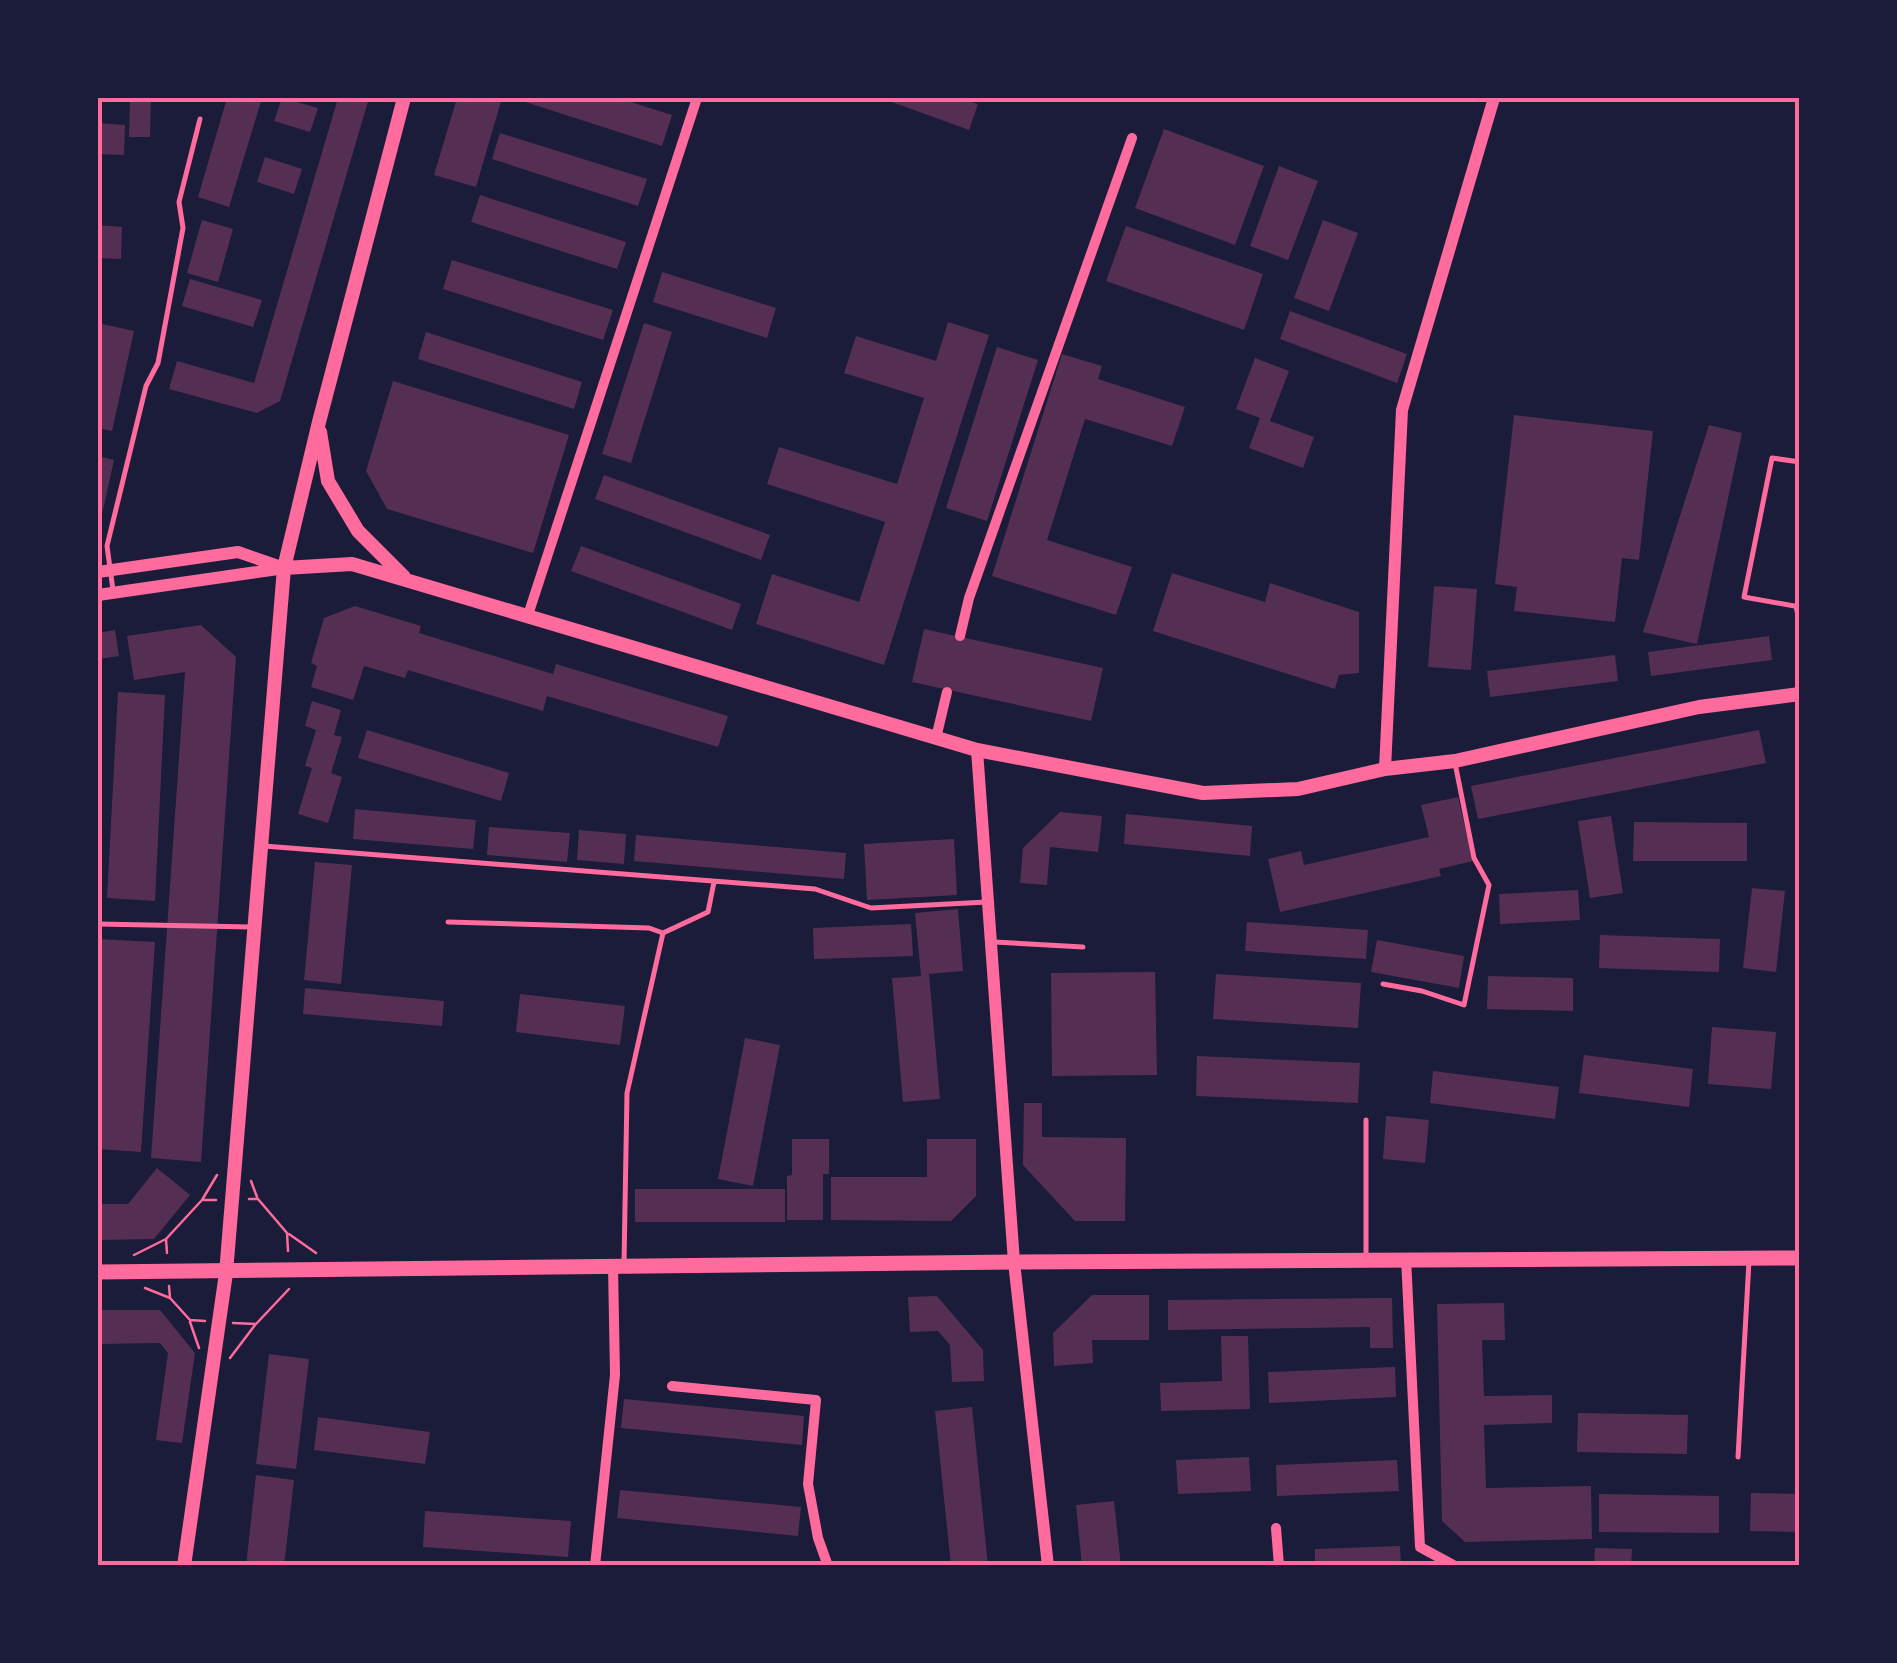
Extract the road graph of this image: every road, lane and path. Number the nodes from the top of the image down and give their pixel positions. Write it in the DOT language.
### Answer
graph roads {
  1 [pos="404,98"];
  2 [pos="697,98"];
  3 [pos="1494,98"];
  4 [pos="200,119"];
  5 [pos="1132,138"];
  6 [pos="318,422"];
  7 [pos="1800,462"];
  8 [pos="284,568"];
  9 [pos="104,571"];
  10 [pos="408,581"];
  11 [pos="113,592"];
  12 [pos="98,595"];
  13 [pos="1798,606"];
  14 [pos="528,615"];
  15 [pos="1800,626"];
  16 [pos="960,636"];
  17 [pos="947,692"];
  18 [pos="1800,694"];
  19 [pos="936,738"];
  20 [pos="977,750"];
  21 [pos="1455,760"];
  22 [pos="1384,769"];
  23 [pos="261,845"];
  24 [pos="714,882"];
  25 [pos="987,902"];
  26 [pos="448,922"];
  27 [pos="98,924"];
  28 [pos="254,928"];
  29 [pos="663,934"];
  30 [pos="991,942"];
  31 [pos="1083,947"];
  32 [pos="1383,984"];
  33 [pos="1366,1120"];
  34 [pos="1406,1258"];
  35 [pos="1749,1258"];
  36 [pos="1800,1258"];
  37 [pos="1366,1259"];
  38 [pos="1014,1262"];
  39 [pos="619,1266"];
  40 [pos="98,1272"];
  41 [pos="226,1273"];
  42 [pos="256,1324"];
  43 [pos="210,1382"];
  44 [pos="672,1386"];
  45 [pos="1738,1457"];
  46 [pos="1276,1528"];
  47 [pos="184,1566"];
  48 [pos="595,1566"];
  49 [pos="828,1566"];
  50 [pos="1048,1566"];
  51 [pos="1279,1566"];
  52 [pos="1456,1566"];
  1 -- 6 [label="main road"];
  2 -- 14 [label="street"];
  3 -- 22 [label="street"];
  4 -- 9 [label="lane"];
  5 -- 16 [label="street"];
  6 -- 8 [label="main road"];
  6 -- 10 [label="main road"];
  7 -- 13 [label="lane"];
  8 -- 9 [label="street"];
  8 -- 10 [label="main road"];
  8 -- 11 [label="street"];
  8 -- 23 [label="main road"];
  9 -- 11 [label="lane"];
  10 -- 14 [label="main road"];
  11 -- 12 [label="street"];
  13 -- 15 [label="lane"];
  14 -- 19 [label="main road"];
  17 -- 19 [label="street"];
  18 -- 21 [label="main road"];
  19 -- 20 [label="main road"];
  20 -- 22 [label="main road"];
  20 -- 25 [label="street"];
  21 -- 22 [label="main road"];
  21 -- 32 [label="lane"];
  23 -- 24 [label="lane"];
  23 -- 28 [label="main road"];
  24 -- 25 [label="lane"];
  24 -- 29 [label="lane"];
  25 -- 30 [label="street"];
  26 -- 29 [label="lane"];
  27 -- 28 [label="lane"];
  28 -- 41 [label="main road"];
  29 -- 39 [label="lane"];
  30 -- 31 [label="lane"];
  30 -- 38 [label="street"];
  33 -- 37 [label="lane"];
  34 -- 35 [label="main road"];
  34 -- 37 [label="main road"];
  34 -- 52 [label="street"];
  35 -- 36 [label="main road"];
  35 -- 45 [label="lane"];
  37 -- 38 [label="main road"];
  38 -- 39 [label="main road"];
  38 -- 50 [label="street"];
  39 -- 41 [label="main road"];
  39 -- 48 [label="street"];
  40 -- 41 [label="main road"];
  41 -- 43 [label="main road"];
  42 -- 43 [label="path"];
  43 -- 47 [label="main road"];
  44 -- 49 [label="street"];
  46 -- 51 [label="street"];
}
